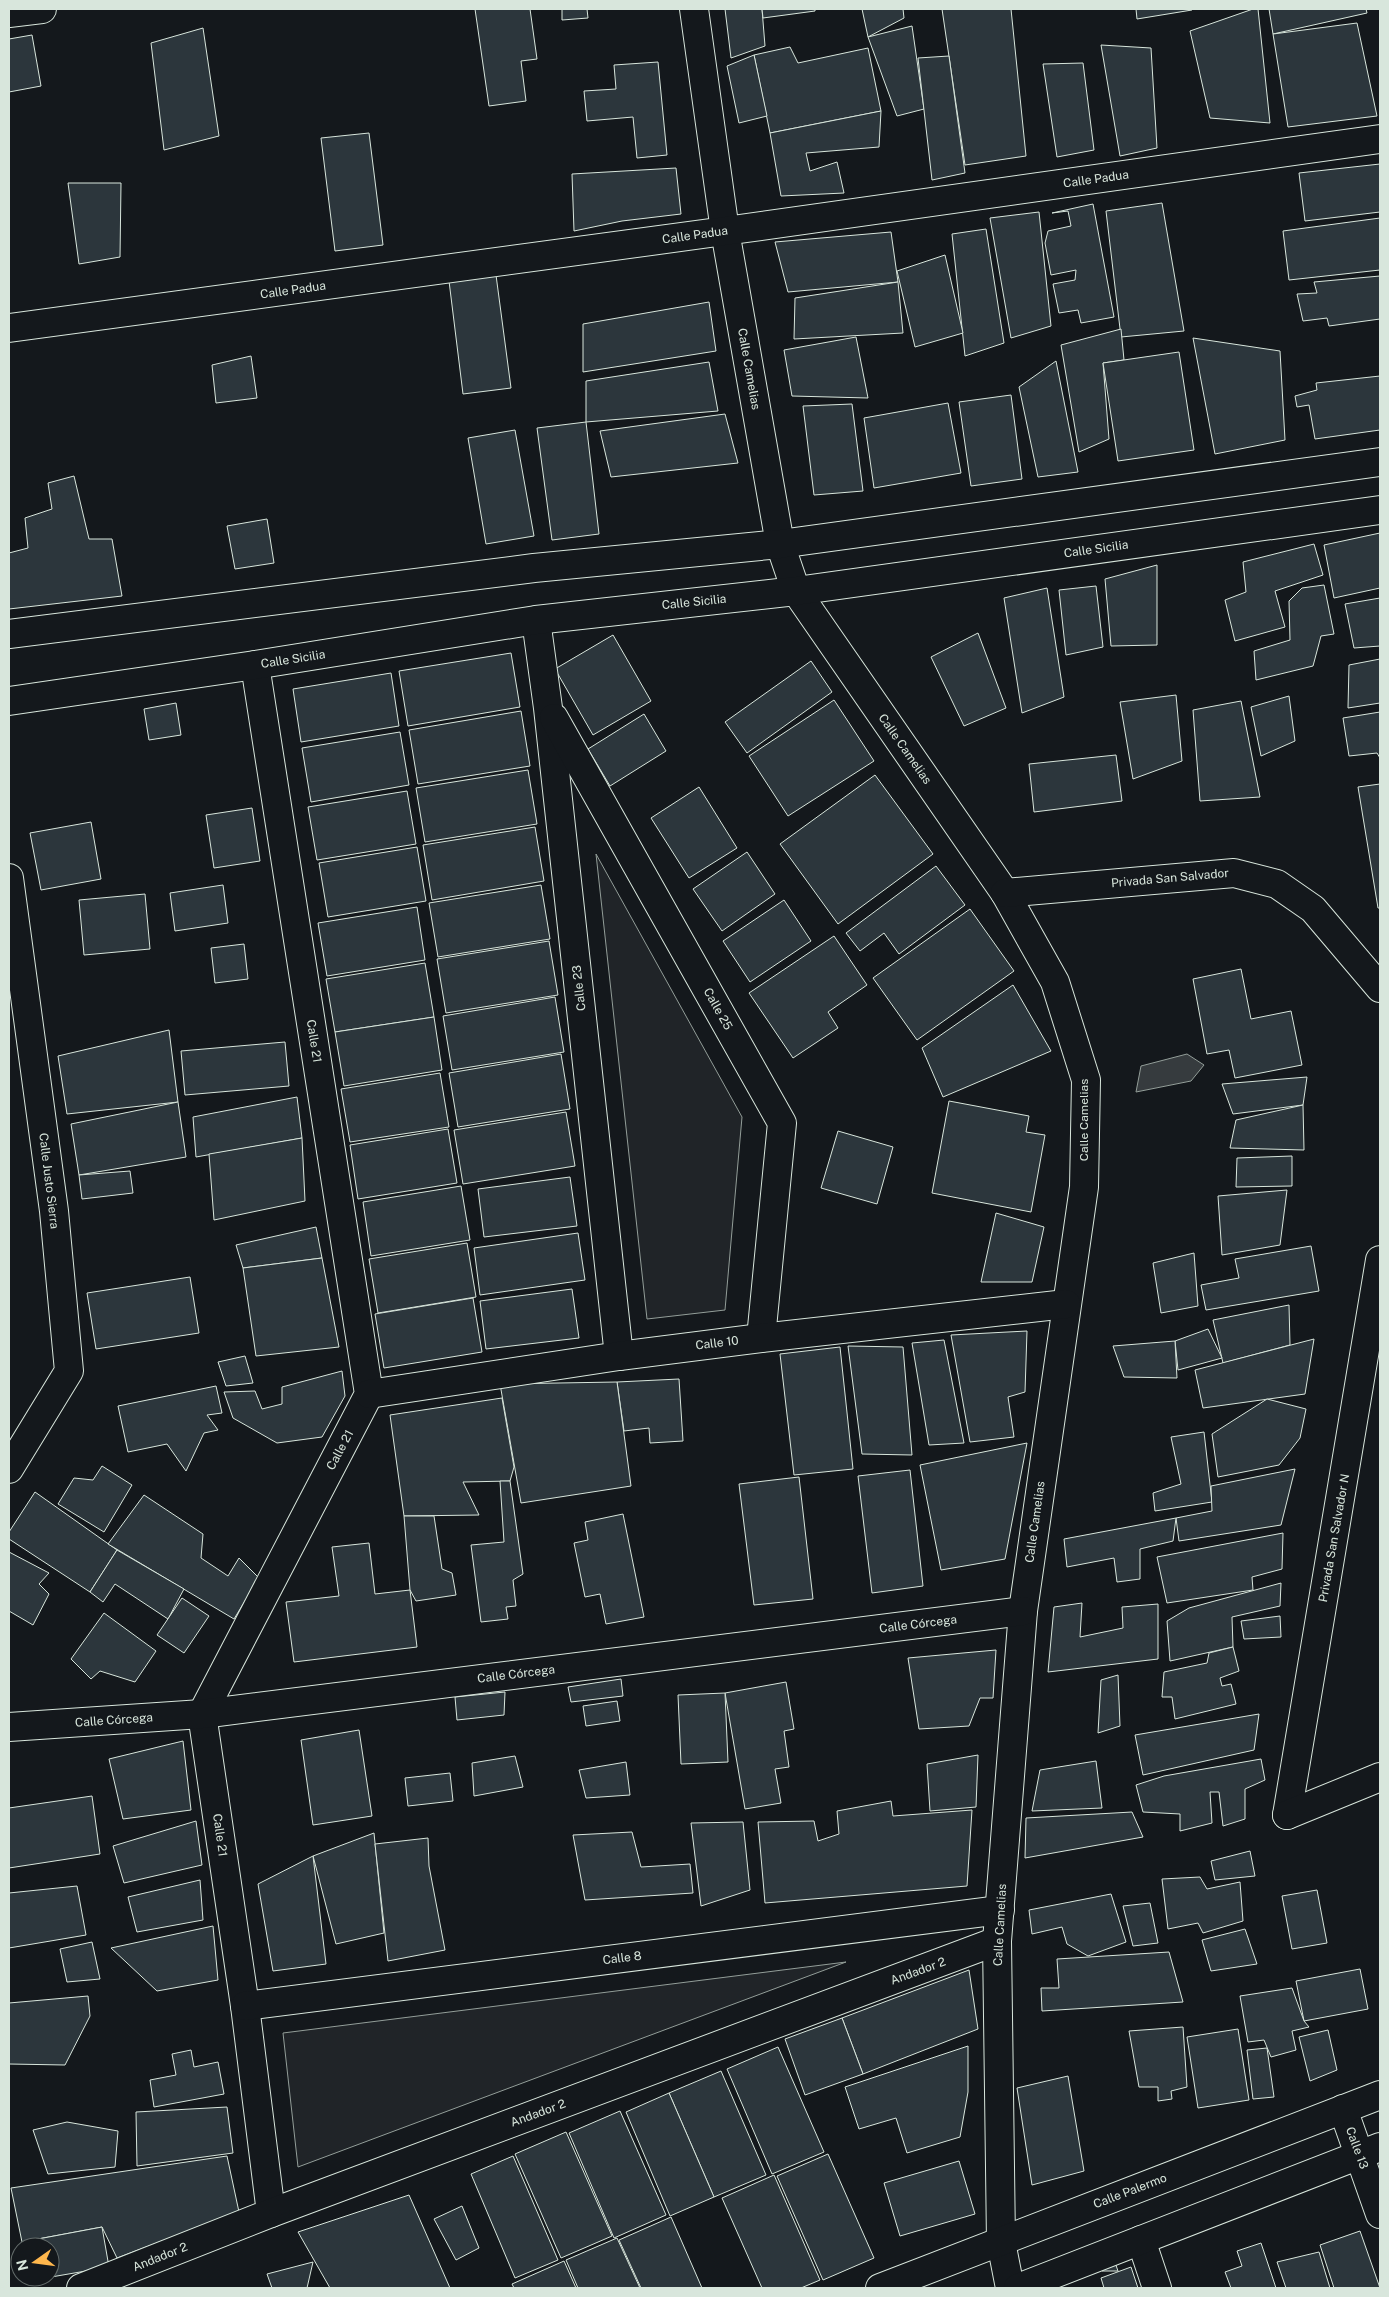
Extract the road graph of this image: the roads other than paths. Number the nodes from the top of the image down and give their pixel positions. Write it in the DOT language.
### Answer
graph roads {
  1 [pos="42,9"];
  2 [pos="694,9"];
  3 [pos="9,13"];
  4 [pos="1380,139"];
  5 [pos="725,231"];
  6 [pos="9,328"];
  7 [pos="1380,462"];
  8 [pos="1380,510"];
  9 [pos="780,544"];
  10 [pos="796,591"];
  11 [pos="536,620"];
  12 [pos="9,634"];
  13 [pos="255,665"];
  14 [pos="9,700"];
  15 [pos="548,708"];
  16 [pos="9,878"];
  17 [pos="1005,893"];
  18 [pos="1380,988"];
  19 [pos="1380,1260"];
  20 [pos="1066,1304"];
  21 [pos="1373,1311"];
  22 [pos="761,1338"];
  23 [pos="1380,1345"];
  24 [pos="619,1356"];
  25 [pos="369,1394"];
  26 [pos="9,1469"];
  27 [pos="1023,1611"];
  28 [pos="202,1714"];
  29 [pos="9,1728"];
  30 [pos="1380,1777"];
  31 [pos="1000,1910"];
  32 [pos="997,1941"];
  33 [pos="245,2006"];
  34 [pos="1380,2095"];
  35 [pos="1343,2109"];
  36 [pos="1370,2150"];
  37 [pos="271,2213"];
  38 [pos="1380,2214"];
  39 [pos="1141,2240"];
  40 [pos="1001,2242"];
  41 [pos="81,2288"];
  42 [pos="880,2288"];
  43 [pos="1010,2288"];
  44 [pos="1018,2288"];
  45 [pos="1157,2288"];
  1 -- 3 [label="street"];
  2 -- 5 [label="street, Calle Camelias"];
  4 -- 5 [label="street, Calle Padua"];
  5 -- 6 [label="street, Calle Padua"];
  5 -- 9 [label="street, Calle Camelias"];
  7 -- 9 [label="street"];
  8 -- 10 [label="street, Calle Sicilia"];
  9 -- 10 [label="street, Calle Camelias"];
  9 -- 12 [label="street"];
  10 -- 11 [label="street, Calle Sicilia"];
  10 -- 17 [label="street, Calle Camelias"];
  11 -- 13 [label="street, Calle Sicilia"];
  11 -- 15 [label="street, Calle 23"];
  13 -- 14 [label="street, Calle Sicilia"];
  13 -- 25 [label="street, Calle 21"];
  15 -- 22 [label="street, Calle 25"];
  15 -- 24 [label="street, Calle 23"];
  16 -- 26 [label="street, Calle Justo Sierra"];
  17 -- 18 [label="street, Privada San Salvador"];
  17 -- 20 [label="street, Calle Camelias"];
  19 -- 21 [label="street, Privada San Salvador N"];
  20 -- 22 [label="street, Calle 10"];
  20 -- 27 [label="street, Calle Camelias"];
  21 -- 23 [label="street"];
  21 -- 30 [label="street, Privada San Salvador N"];
  22 -- 24 [label="street, Calle 10"];
  24 -- 25 [label="street, Calle 10"];
  25 -- 28 [label="street, Calle 21"];
  27 -- 28 [label="street, Calle Córcega"];
  27 -- 31 [label="street, Calle Camelias"];
  28 -- 29 [label="street, Calle Córcega"];
  28 -- 33 [label="street, Calle 21"];
  31 -- 32 [label="street, Calle Camelias"];
  31 -- 33 [label="street, Calle 8"];
  32 -- 37 [label="street, Andador 2"];
  32 -- 40 [label="street, Calle Camelias"];
  33 -- 37 [label="street, Calle 21"];
  34 -- 35 [label="street, Calle Palermo"];
  35 -- 36 [label="street, Calle 13"];
  35 -- 40 [label="street, Calle Palermo"];
  36 -- 38 [label="street, Calle 13"];
  36 -- 39 [label="street"];
  37 -- 41 [label="street, Andador 2"];
  39 -- 44 [label="street"];
  39 -- 45 [label="street"];
  40 -- 42 [label="street, Calle Palermo"];
  40 -- 43 [label="street, Calle Camelias"];
}
